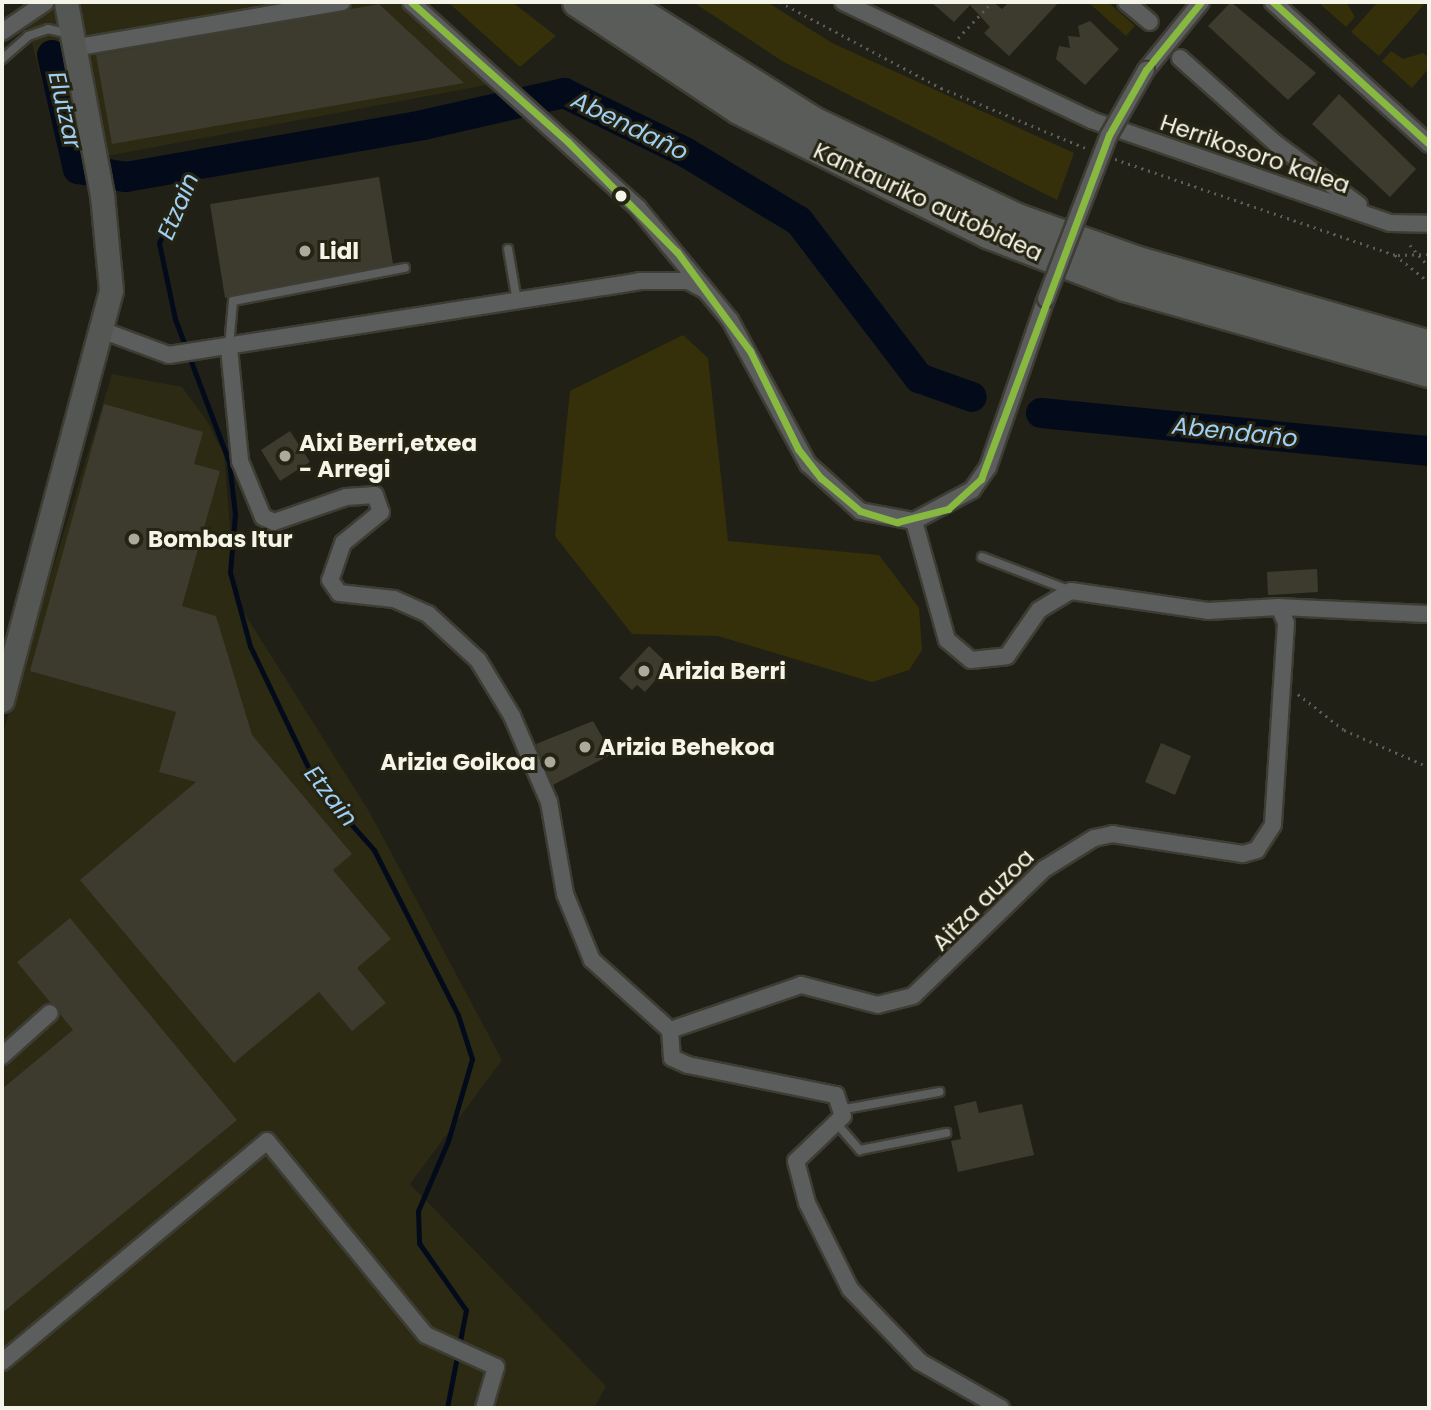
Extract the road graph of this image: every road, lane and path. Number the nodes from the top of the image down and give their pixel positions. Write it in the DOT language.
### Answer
graph roads {
  1 [pos="46,2"];
  2 [pos="65,2"];
  3 [pos="342,2"];
  4 [pos="411,2"];
  5 [pos="578,2"];
  6 [pos="622,2"];
  7 [pos="843,2"];
  8 [pos="992,2"];
  9 [pos="1126,2"];
  10 [pos="1201,2"];
  11 [pos="1272,2"];
  12 [pos="1150,22"];
  13 [pos="2,32"];
  14 [pos="72,41"];
  15 [pos="950,48"];
  16 [pos="1180,58"];
  17 [pos="2,60"];
  18 [pos="1429,144"];
  19 [pos="1359,205"];
  20 [pos="1429,224"];
  21 [pos="1410,245"];
  22 [pos="508,249"];
  23 [pos="1429,254"];
  24 [pos="1417,255"];
  25 [pos="1395,256"];
  26 [pos="1429,267"];
  27 [pos="405,268"];
  28 [pos="708,292"];
  29 [pos="517,301"];
  30 [pos="104,331"];
  31 [pos="1429,346"];
  32 [pos="229,348"];
  33 [pos="1429,372"];
  34 [pos="914,521"];
  35 [pos="982,557"];
  36 [pos="1071,591"];
  37 [pos="1279,607"];
  38 [pos="1429,614"];
  39 [pos="1286,681"];
  40 [pos="2,700"];
  41 [pos="1429,767"];
  42 [pos="50,1013"];
  43 [pos="670,1030"];
  44 [pos="2,1056"];
  45 [pos="939,1092"];
  46 [pos="841,1116"];
  47 [pos="946,1133"];
  48 [pos="2,1362"];
  49 [pos="484,1408"];
  50 [pos="1002,1408"];
  1 -- 13 [label="street"];
  2 -- 14 [label="street"];
  3 -- 14 [label="street"];
  4 -- 28 [label="street"];
  5 -- 33 [label="highway, Kantauriko autobidea"];
  6 -- 31 [label="highway, Kantauriko autobidea"];
  7 -- 20 [label="street, Herrikosoro kalea"];
  8 -- 15 [label="path"];
  9 -- 12 [label="street"];
  10 -- 34 [label="street, bridge"];
  11 -- 18 [label="street"];
  14 -- 17 [label="lane"];
  14 -- 30 [label="street"];
  16 -- 19 [label="street"];
  21 -- 24 [label="path"];
  22 -- 29 [label="lane"];
  23 -- 24 [label="path"];
  24 -- 25 [label="path"];
  24 -- 26 [label="path"];
  27 -- 32 [label="lane"];
  28 -- 29 [label="street"];
  28 -- 34 [label="street"];
  29 -- 32 [label="street"];
  30 -- 32 [label="street"];
  30 -- 40 [label="street"];
  32 -- 43 [label="street"];
  34 -- 36 [label="street"];
  35 -- 36 [label="lane"];
  36 -- 37 [label="street"];
  37 -- 38 [label="street"];
  37 -- 39 [label="street, Aitza auzoa"];
  39 -- 41 [label="path"];
  39 -- 43 [label="street, Aitza auzoa"];
  42 -- 44 [label="street"];
  43 -- 46 [label="street"];
  45 -- 46 [label="lane"];
  46 -- 47 [label="lane"];
  46 -- 50 [label="street"];
  48 -- 49 [label="street"];
}
